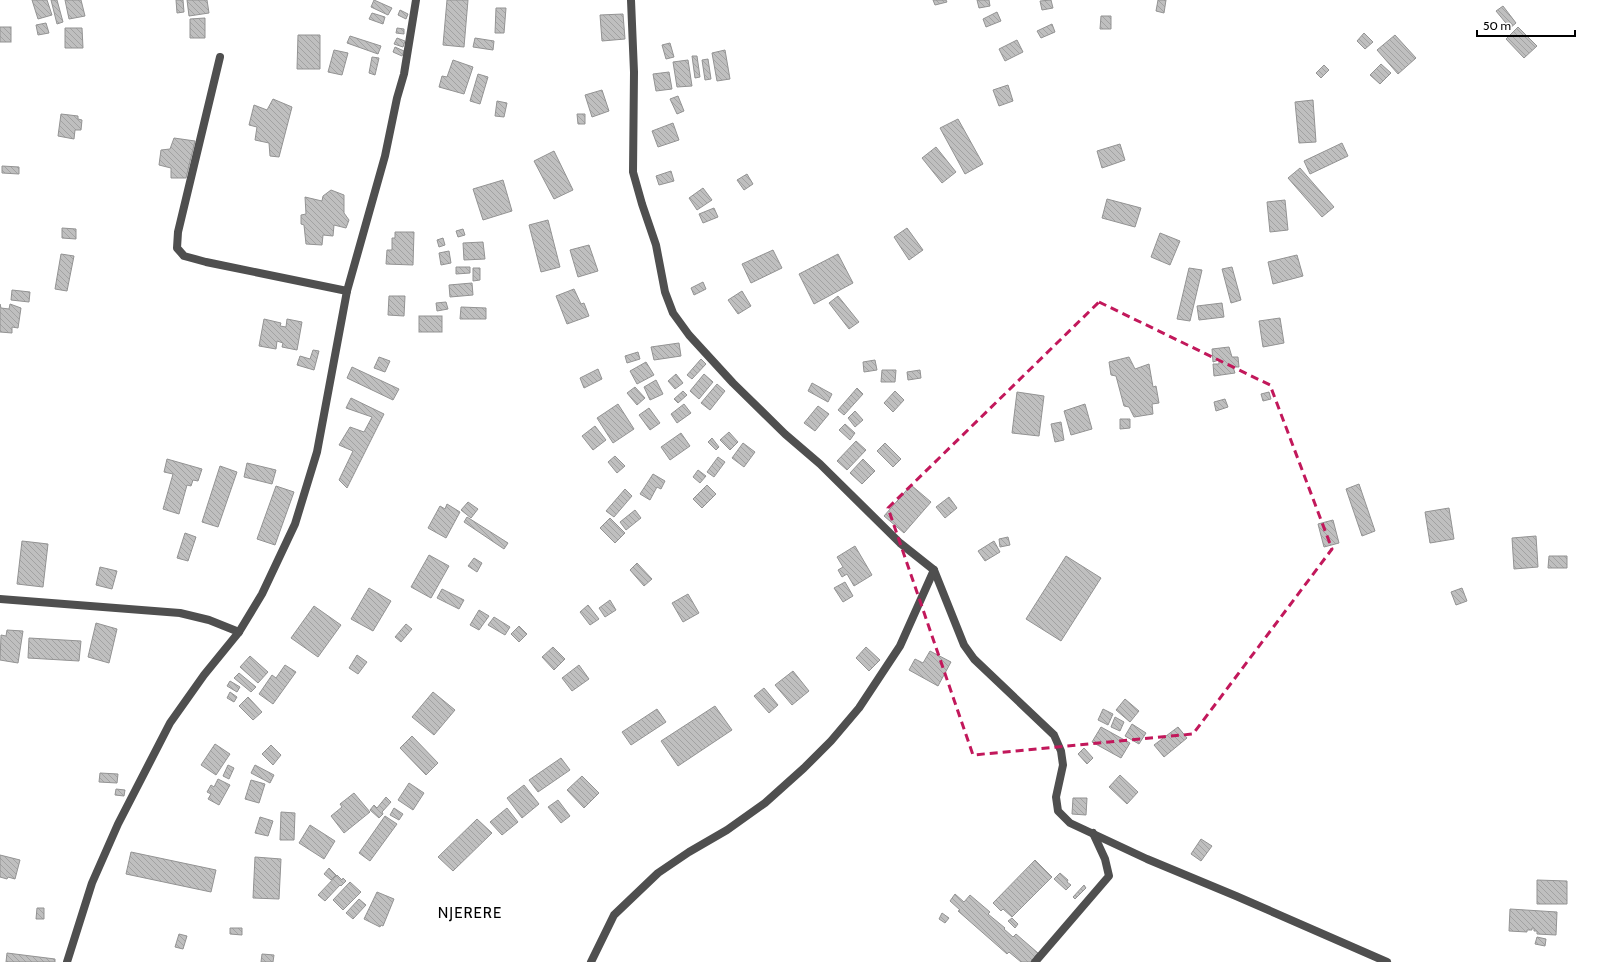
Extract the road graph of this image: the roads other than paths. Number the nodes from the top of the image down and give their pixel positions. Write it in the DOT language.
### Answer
graph roads {
  1 [pos="416,0"];
  2 [pos="631,0"];
  3 [pos="220,57"];
  4 [pos="347,291"];
  5 [pos="934,570"];
  6 [pos="0,599"];
  7 [pos="239,632"];
  8 [pos="1093,833"];
  9 [pos="67,962"];
  10 [pos="591,962"];
  11 [pos="1035,962"];
  12 [pos="1387,962"];
  1 -- 4 [label="street"];
  2 -- 5 [label="street"];
  3 -- 4 [label="street"];
  4 -- 7 [label="street"];
  5 -- 8 [label="street"];
  5 -- 10 [label="street"];
  6 -- 7 [label="street"];
  7 -- 9 [label="street"];
  8 -- 11 [label="street"];
  8 -- 12 [label="street"];
}
